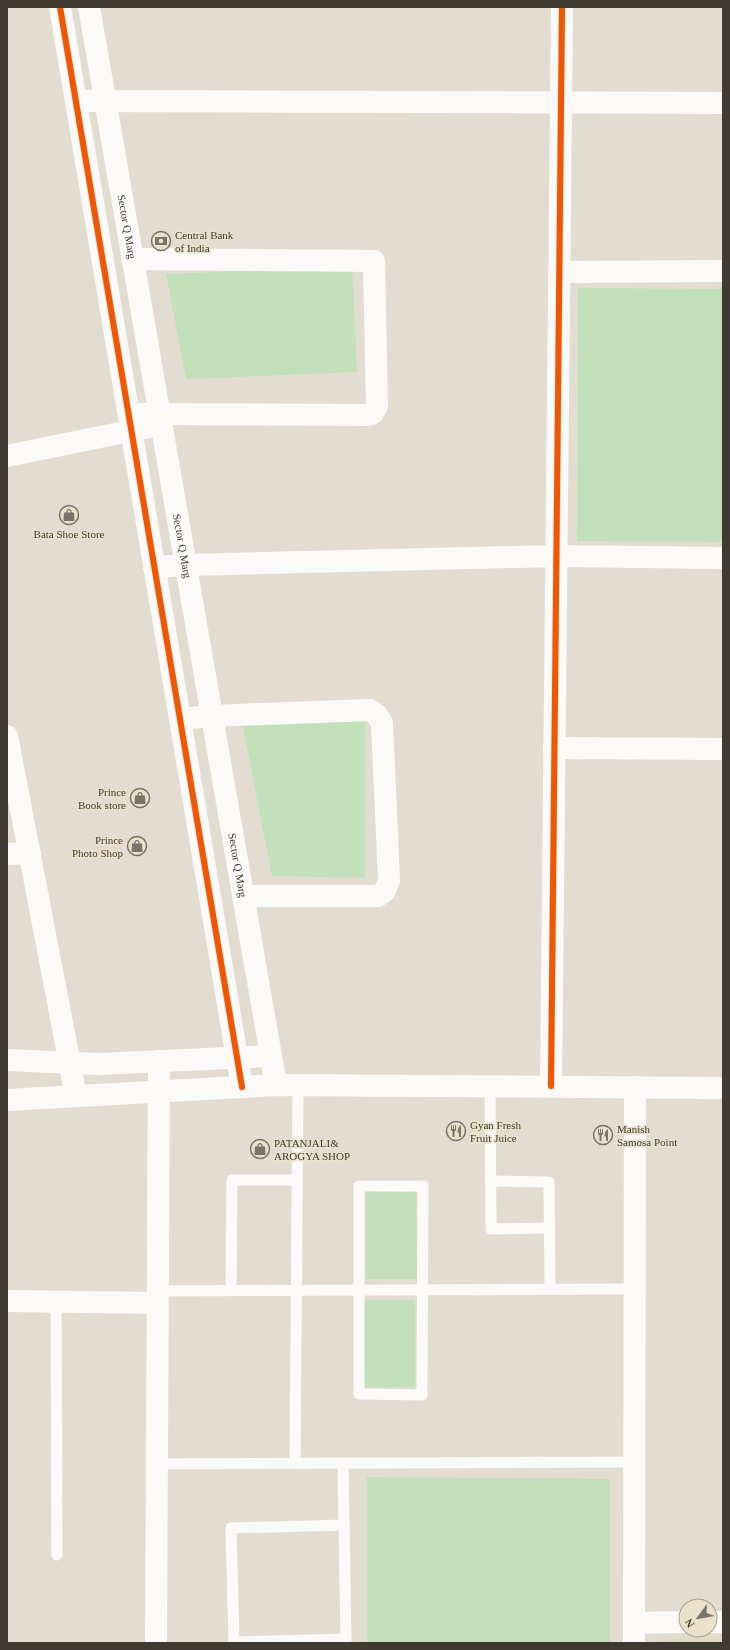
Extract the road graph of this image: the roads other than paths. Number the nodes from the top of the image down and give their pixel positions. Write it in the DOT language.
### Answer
graph roads {
  1 [pos="60,7"];
  2 [pos="89,7"];
  3 [pos="562,7"];
  4 [pos="105,100"];
  5 [pos="76,101"];
  6 [pos="561,102"];
  7 [pos="723,103"];
  8 [pos="132,259"];
  9 [pos="723,271"];
  10 [pos="559,272"];
  11 [pos="160,418"];
  12 [pos="130,422"];
  13 [pos="7,456"];
  14 [pos="556,556"];
  15 [pos="723,558"];
  16 [pos="186,565"];
  17 [pos="154,567"];
  18 [pos="211,716"];
  19 [pos="180,719"];
  20 [pos="7,736"];
  21 [pos="554,748"];
  22 [pos="723,749"];
  23 [pos="30,853"];
  24 [pos="7,854"];
  25 [pos="243,896"];
  26 [pos="271,1056"];
  27 [pos="238,1059"];
  28 [pos="7,1060"];
  29 [pos="159,1061"];
  30 [pos="70,1062"];
  31 [pos="276,1085"];
  32 [pos="298,1085"];
  33 [pos="490,1086"];
  34 [pos="551,1086"];
  35 [pos="242,1087"];
  36 [pos="635,1087"];
  37 [pos="723,1088"];
  38 [pos="158,1091"];
  39 [pos="76,1096"];
  40 [pos="7,1100"];
  41 [pos="297,1180"];
  42 [pos="490,1181"];
  43 [pos="550,1228"];
  44 [pos="550,1289"];
  45 [pos="634,1289"];
  46 [pos="232,1290"];
  47 [pos="296,1290"];
  48 [pos="359,1290"];
  49 [pos="423,1290"];
  50 [pos="157,1297"];
  51 [pos="7,1301"];
  52 [pos="56,1301"];
  53 [pos="634,1462"];
  54 [pos="295,1463"];
  55 [pos="343,1463"];
  56 [pos="157,1464"];
  57 [pos="344,1525"];
  58 [pos="57,1555"];
  59 [pos="678,1624"];
  60 [pos="634,1633"];
  61 [pos="346,1641"];
  62 [pos="156,1643"];
  1 -- 5 [label="street"];
  2 -- 4 [label="street, Sector Q Marg"];
  3 -- 6 [label="street"];
  4 -- 5 [label="street"];
  4 -- 6 [label="street"];
  4 -- 8 [label="street, Sector Q Marg"];
  5 -- 12 [label="street"];
  6 -- 7 [label="street"];
  6 -- 10 [label="street"];
  8 -- 11 [label="street, Sector Q Marg"];
  8 -- 11 [label="street"];
  9 -- 10 [label="street"];
  10 -- 14 [label="street"];
  11 -- 12 [label="street"];
  11 -- 16 [label="street, Sector Q Marg"];
  12 -- 13 [label="street"];
  12 -- 17 [label="street"];
  14 -- 15 [label="street"];
  14 -- 16 [label="street"];
  14 -- 21 [label="street"];
  16 -- 17 [label="street"];
  16 -- 18 [label="street, Sector Q Marg"];
  17 -- 19 [label="street"];
  18 -- 19 [label="street"];
  18 -- 25 [label="street, Sector Q Marg"];
  18 -- 25 [label="street"];
  19 -- 27 [label="street"];
  20 -- 23 [label="street"];
  21 -- 22 [label="street"];
  21 -- 34 [label="street"];
  23 -- 24 [label="street"];
  23 -- 30 [label="street"];
  25 -- 26 [label="street, Sector Q Marg"];
  26 -- 27 [label="street"];
  26 -- 31 [label="street, Sector Q Marg"];
  27 -- 29 [label="street"];
  27 -- 35 [label="street"];
  28 -- 30 [label="street"];
  29 -- 30 [label="street"];
  29 -- 38 [label="street"];
  30 -- 39 [label="street"];
  31 -- 32 [label="street"];
  31 -- 35 [label="street"];
  32 -- 33 [label="street"];
  32 -- 41 [label="lane"];
  33 -- 34 [label="street"];
  33 -- 42 [label="lane"];
  34 -- 36 [label="street"];
  35 -- 38 [label="street"];
  36 -- 37 [label="street"];
  36 -- 45 [label="street"];
  38 -- 39 [label="street"];
  38 -- 50 [label="street"];
  39 -- 40 [label="street"];
  41 -- 46 [label="lane"];
  41 -- 47 [label="lane"];
  42 -- 43 [label="lane"];
  42 -- 43 [label="lane"];
  43 -- 44 [label="lane"];
  44 -- 45 [label="lane"];
  44 -- 49 [label="lane"];
  45 -- 53 [label="street"];
  46 -- 47 [label="lane"];
  46 -- 50 [label="lane"];
  47 -- 48 [label="lane"];
  47 -- 54 [label="lane"];
  48 -- 49 [label="lane"];
  48 -- 49 [label="lane"];
  48 -- 49 [label="lane"];
  50 -- 52 [label="street"];
  50 -- 56 [label="street"];
  51 -- 52 [label="street"];
  52 -- 58 [label="lane"];
  53 -- 55 [label="lane"];
  53 -- 60 [label="street"];
  54 -- 55 [label="lane"];
  54 -- 56 [label="lane"];
  55 -- 57 [label="lane"];
  56 -- 62 [label="street"];
  57 -- 61 [label="lane"];
  57 -- 61 [label="lane"];
  59 -- 60 [label="street"];
}
